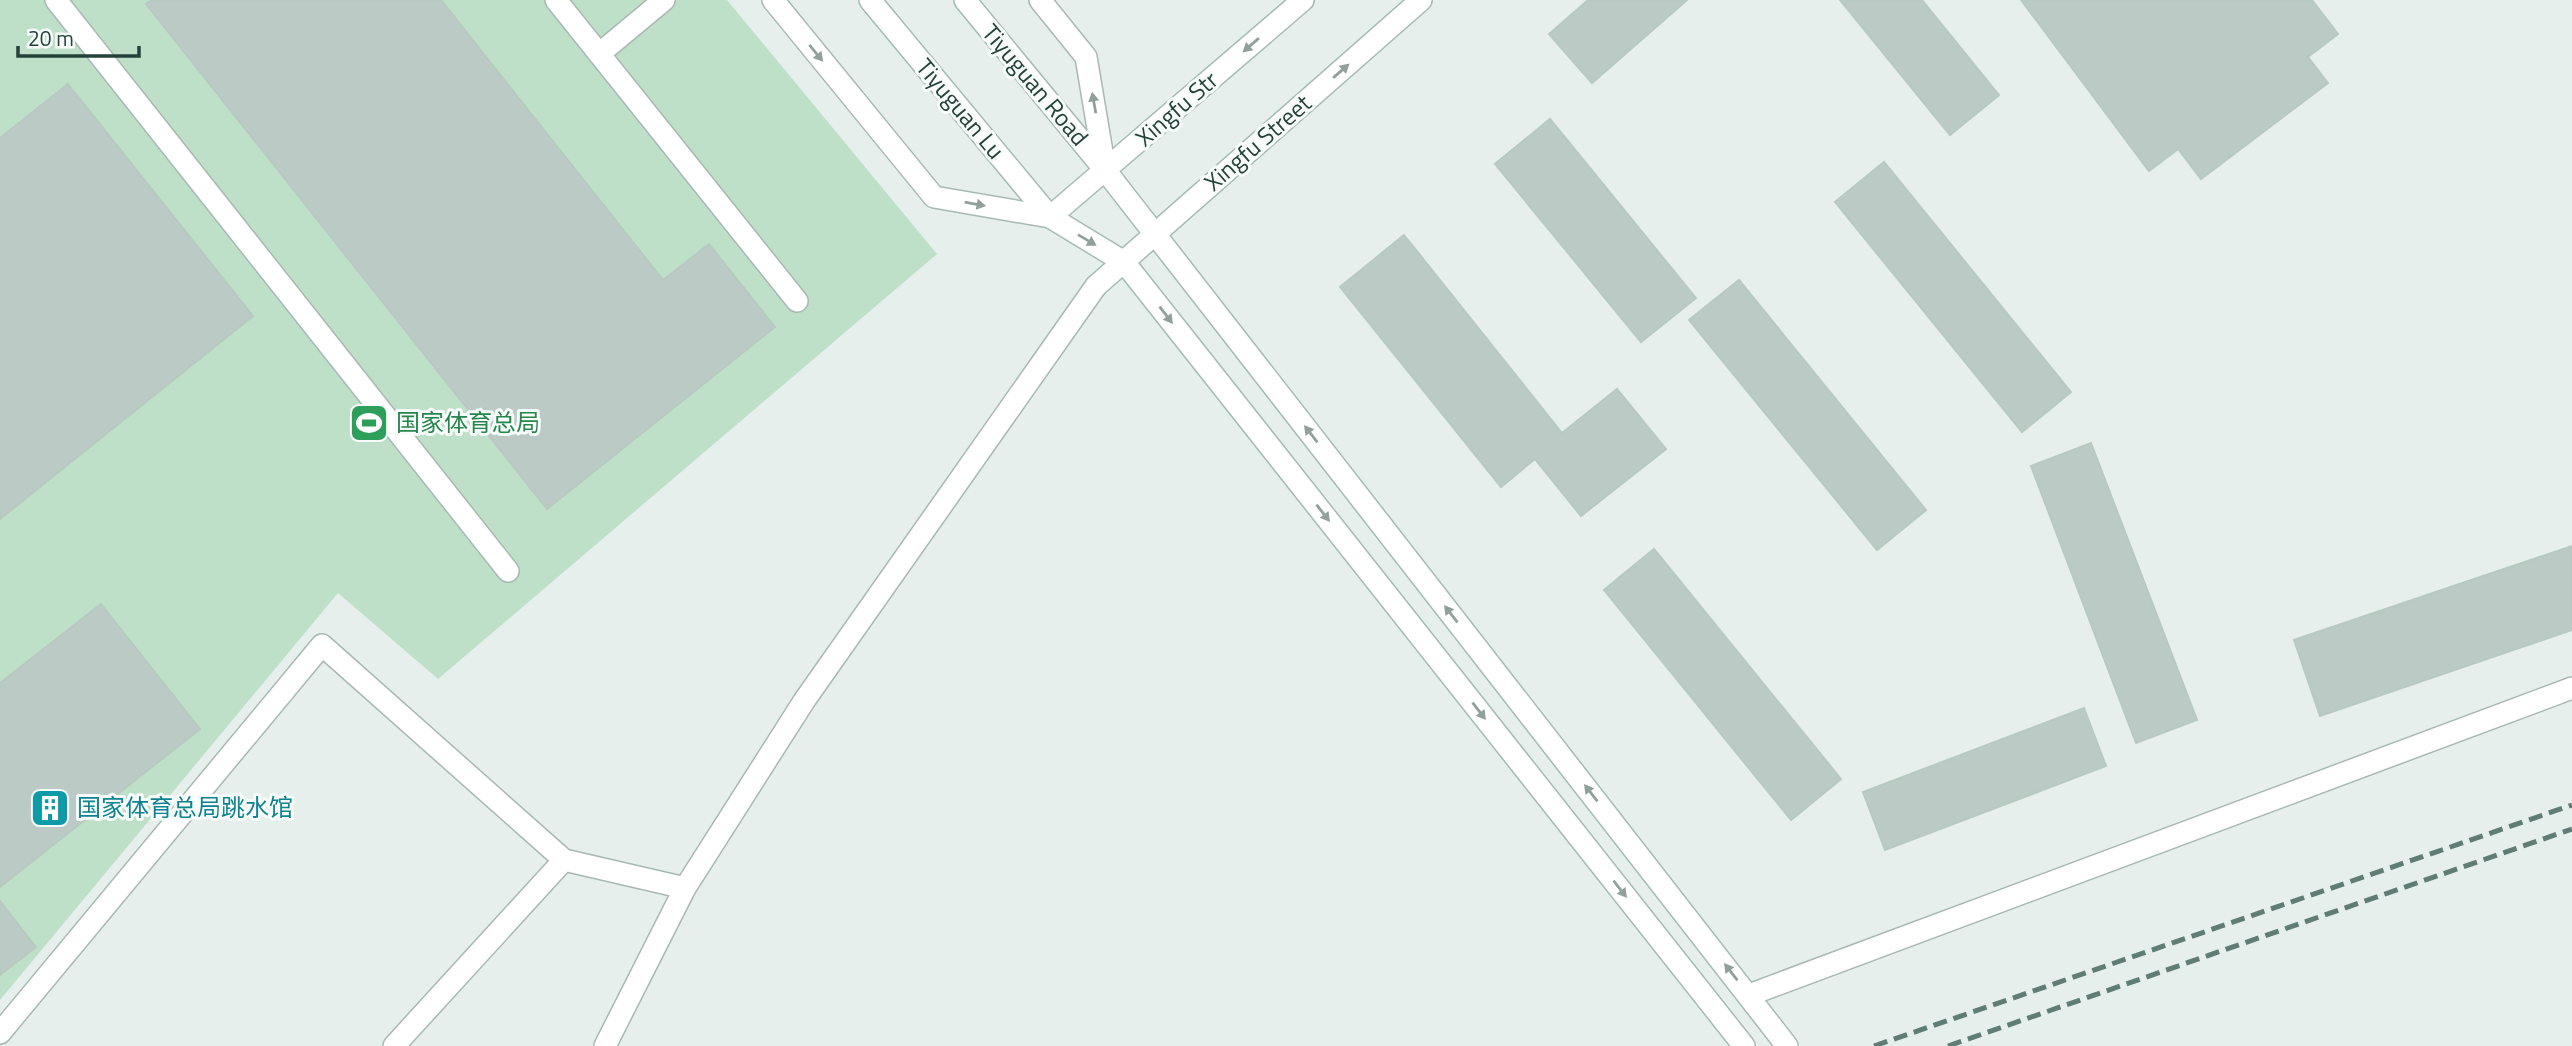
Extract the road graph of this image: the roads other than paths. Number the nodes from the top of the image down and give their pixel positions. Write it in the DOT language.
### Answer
graph roads {
  1 [pos="56,0"];
  2 [pos="556,0"];
  3 [pos="664,0"];
  4 [pos="773,0"];
  5 [pos="870,0"];
  6 [pos="965,0"];
  7 [pos="1040,0"];
  8 [pos="1303,0"];
  9 [pos="1421,0"];
  10 [pos="599,54"];
  11 [pos="1105,170"];
  12 [pos="1050,217"];
  13 [pos="1155,235"];
  14 [pos="1124,262"];
  15 [pos="797,301"];
  16 [pos="508,570"];
  17 [pos="2572,688"];
  18 [pos="564,860"];
  19 [pos="685,888"];
  20 [pos="1749,995"];
  21 [pos="0,1033"];
  22 [pos="394,1046"];
  23 [pos="605,1046"];
  24 [pos="1744,1046"];
  25 [pos="1787,1046"];
  1 -- 16 [label="street"];
  2 -- 10 [label="street"];
  3 -- 10 [label="street"];
  4 -- 12 [label="street, one-way"];
  5 -- 12 [label="street, Tiyuguan Lu"];
  6 -- 11 [label="street, Tiyuguan Road"];
  11 -- 7 [label="street, one-way"];
  8 -- 11 [label="street, Xingfu Str, one-way"];
  13 -- 9 [label="street, Xingfu Street, one-way"];
  10 -- 15 [label="street"];
  11 -- 12 [label="street, Xingfu Str"];
  11 -- 13 [label="street, Tiyuguan Road"];
  12 -- 14 [label="street, one-way"];
  13 -- 14 [label="street, Xingfu Street"];
  20 -- 13 [label="street, Tiyuguan Road, one-way"];
  14 -- 19 [label="street, Xingfu Street"];
  14 -- 24 [label="street, one-way"];
  17 -- 20 [label="street"];
  18 -- 19 [label="street"];
  18 -- 21 [label="street"];
  18 -- 22 [label="street"];
  19 -- 23 [label="street, Xingfu Street"];
  20 -- 25 [label="street, Tiyuguan Road"];
}
